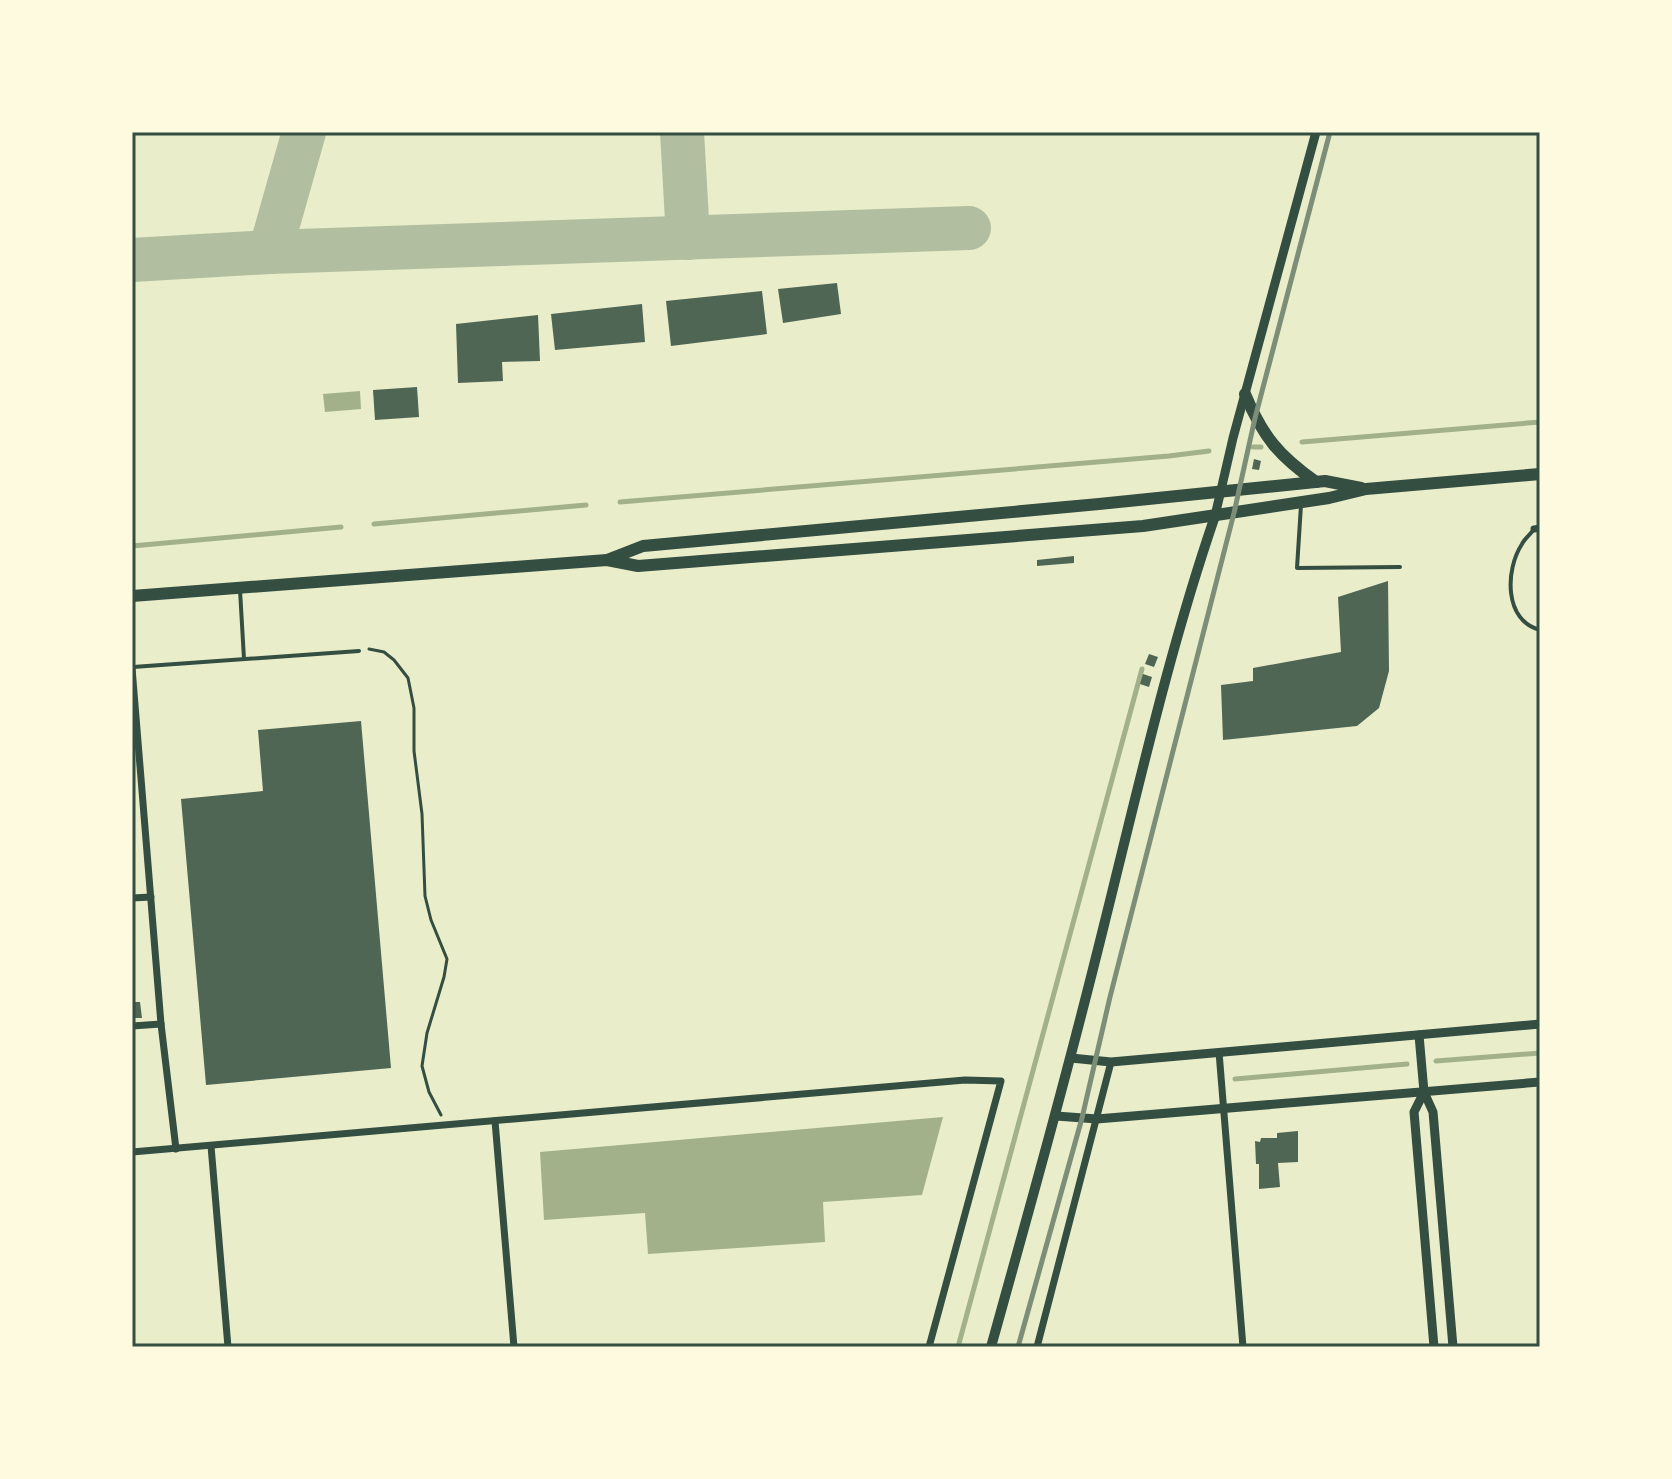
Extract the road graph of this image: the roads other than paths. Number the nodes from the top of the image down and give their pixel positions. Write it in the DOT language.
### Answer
graph roads {
  1 [pos="1316,132"];
  2 [pos="1245,394"];
  3 [pos="1540,474"];
  4 [pos="1316,482"];
  5 [pos="1366,489"];
  6 [pos="1220,492"];
  7 [pos="1301,503"];
  8 [pos="1215,516"];
  9 [pos="1537,529"];
  10 [pos="607,560"];
  11 [pos="1400,567"];
  12 [pos="240,587"];
  13 [pos="132,596"];
  14 [pos="1540,630"];
  15 [pos="359,651"];
  16 [pos="244,659"];
  17 [pos="132,668"];
  18 [pos="151,897"];
  19 [pos="132,898"];
  20 [pos="161,1024"];
  21 [pos="1540,1024"];
  22 [pos="132,1026"];
  23 [pos="1419,1035"];
  24 [pos="1219,1052"];
  25 [pos="1071,1058"];
  26 [pos="1111,1062"];
  27 [pos="1540,1082"];
  28 [pos="1424,1092"];
  29 [pos="1224,1109"];
  30 [pos="1056,1116"];
  31 [pos="1097,1119"];
  32 [pos="495,1121"];
  33 [pos="211,1146"];
  34 [pos="176,1149"];
  35 [pos="132,1152"];
  36 [pos="228,1347"];
  37 [pos="514,1347"];
  38 [pos="929,1347"];
  39 [pos="991,1347"];
  40 [pos="1037,1347"];
  41 [pos="1243,1347"];
  42 [pos="1434,1347"];
  43 [pos="1453,1347"];
  1 -- 2 [label="street"];
  2 -- 4 [label="main road"];
  2 -- 6 [label="street"];
  3 -- 5 [label="main road"];
  4 -- 5 [label="main road"];
  4 -- 6 [label="main road"];
  5 -- 7 [label="main road"];
  6 -- 8 [label="street"];
  6 -- 10 [label="main road"];
  7 -- 8 [label="main road"];
  7 -- 11 [label="lane"];
  8 -- 10 [label="main road"];
  8 -- 25 [label="main road"];
  9 -- 14 [label="lane"];
  10 -- 12 [label="main road"];
  12 -- 13 [label="main road"];
  12 -- 16 [label="lane"];
  15 -- 16 [label="lane"];
  16 -- 17 [label="lane"];
  17 -- 18 [label="street"];
  18 -- 19 [label="street"];
  18 -- 20 [label="street"];
  20 -- 22 [label="street"];
  20 -- 34 [label="street"];
  21 -- 23 [label="street"];
  23 -- 24 [label="street"];
  23 -- 28 [label="street"];
  24 -- 26 [label="street"];
  24 -- 29 [label="street"];
  25 -- 26 [label="street"];
  25 -- 30 [label="main road"];
  26 -- 31 [label="street"];
  27 -- 28 [label="street"];
  28 -- 29 [label="street"];
  28 -- 42 [label="street"];
  28 -- 43 [label="street"];
  29 -- 31 [label="street"];
  29 -- 41 [label="street"];
  30 -- 31 [label="street"];
  30 -- 39 [label="main road"];
  31 -- 40 [label="street"];
  32 -- 33 [label="street"];
  32 -- 37 [label="street"];
  32 -- 38 [label="street"];
  33 -- 34 [label="street"];
  33 -- 36 [label="street"];
  34 -- 35 [label="street"];
}
